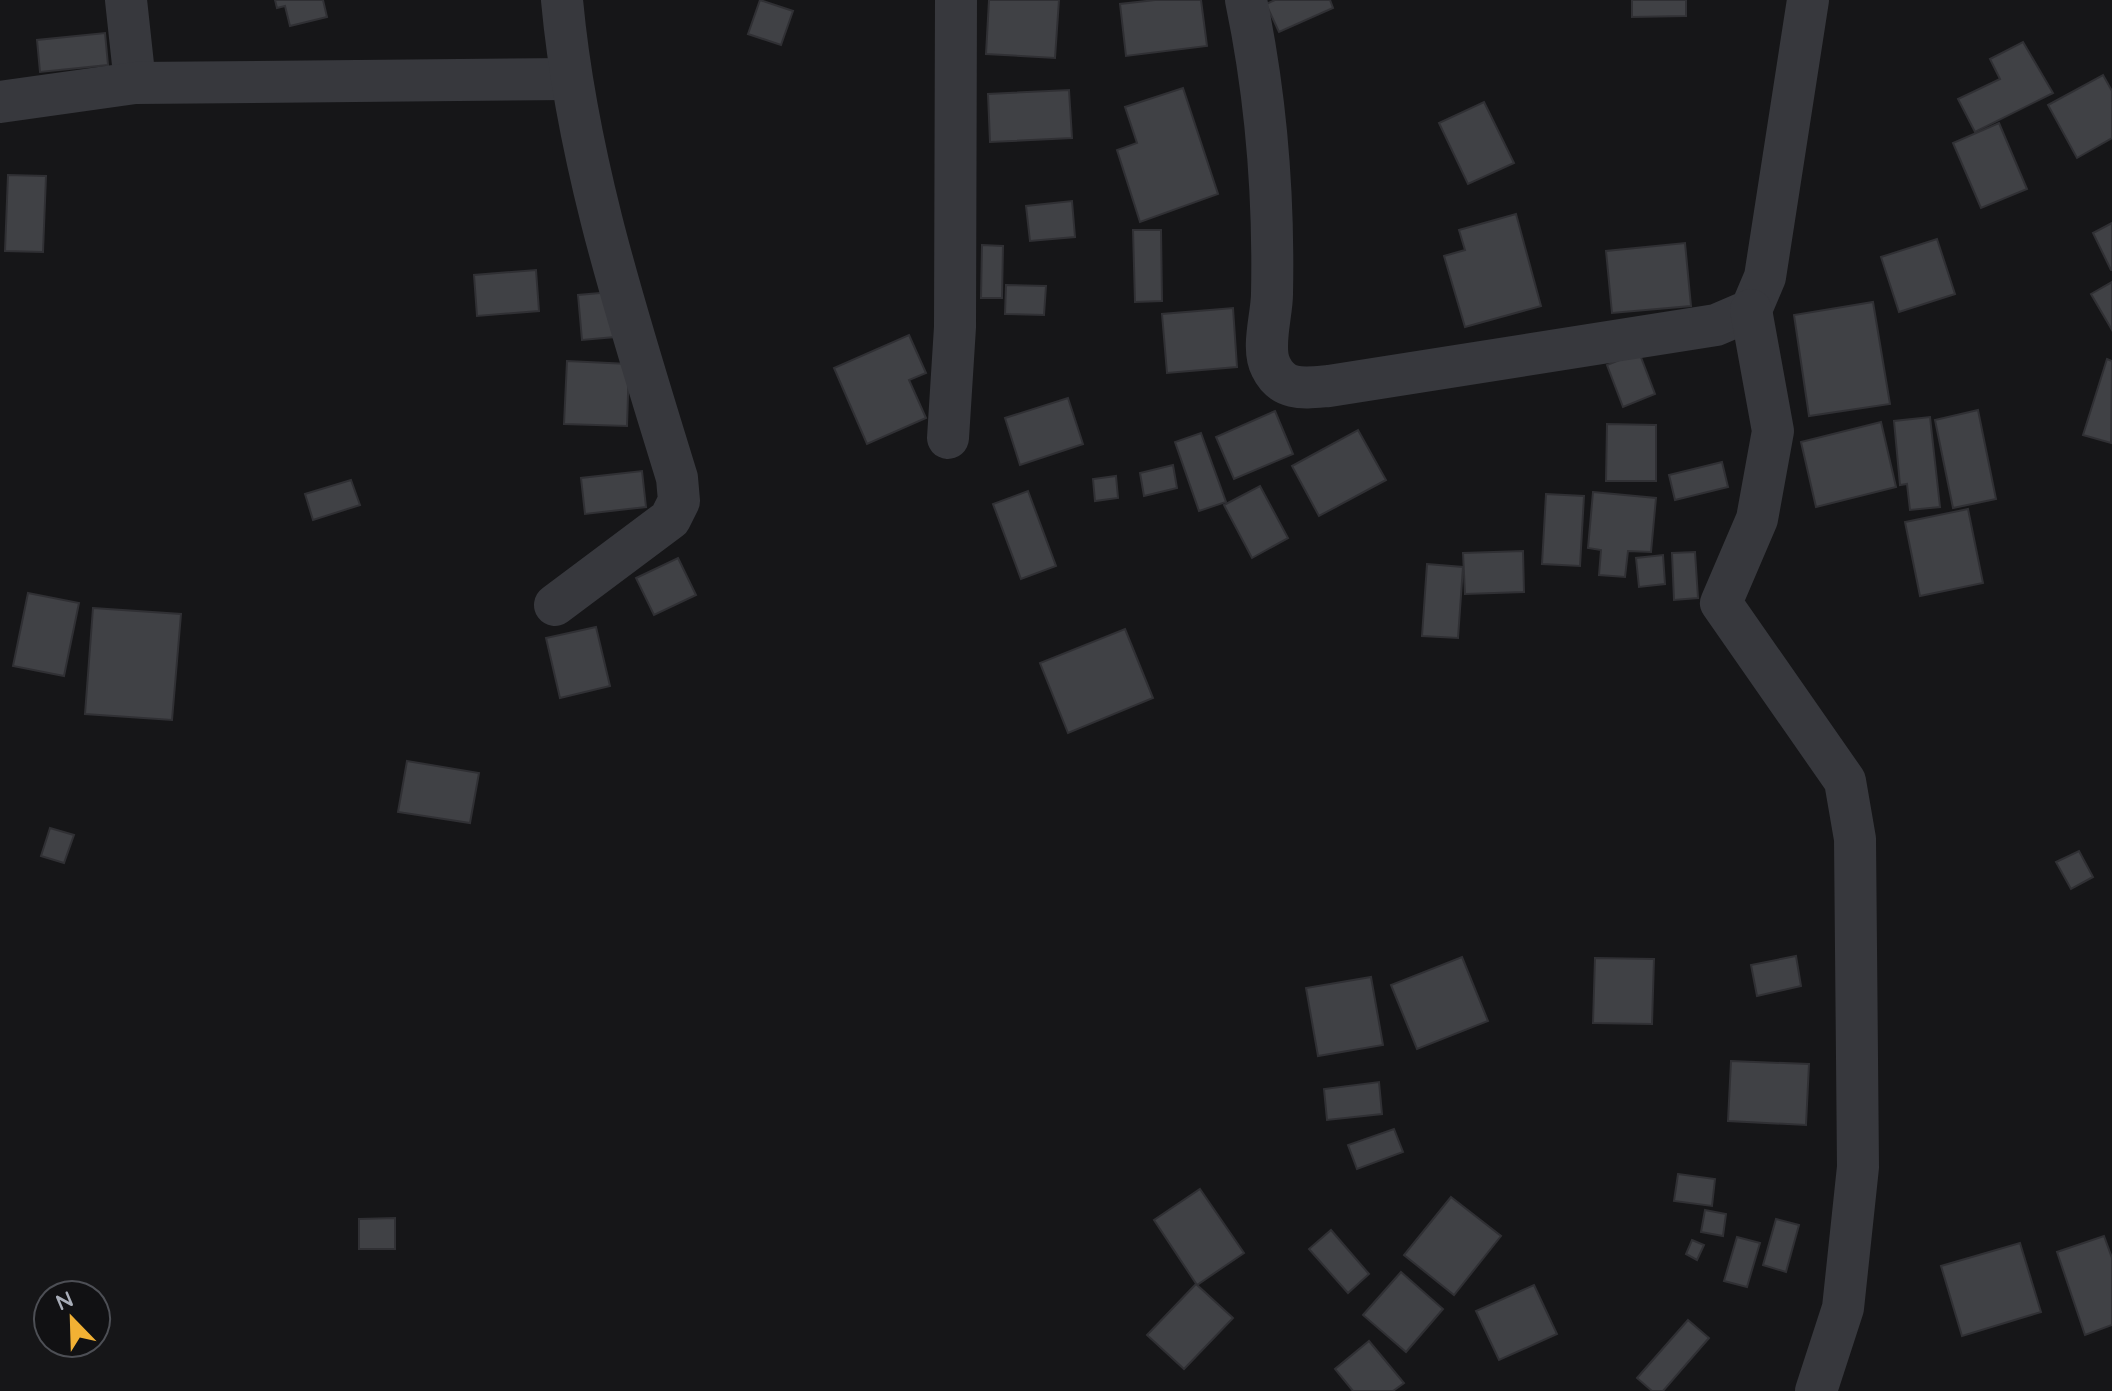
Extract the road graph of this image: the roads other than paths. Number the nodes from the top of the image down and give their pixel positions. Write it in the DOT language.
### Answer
graph roads {
  1 [pos="126,0"];
  2 [pos="562,0"];
  3 [pos="956,0"];
  4 [pos="1246,0"];
  5 [pos="1808,0"];
  6 [pos="569,79"];
  7 [pos="135,83"];
  8 [pos="0,102"];
  9 [pos="1751,310"];
  10 [pos="948,438"];
  11 [pos="555,605"];
  12 [pos="1816,1391"];
  1 -- 7 [label="street"];
  2 -- 6 [label="street"];
  3 -- 10 [label="street"];
  4 -- 9 [label="street"];
  5 -- 9 [label="street"];
  6 -- 7 [label="street"];
  6 -- 11 [label="street"];
  7 -- 8 [label="street"];
  9 -- 12 [label="street"];
}
